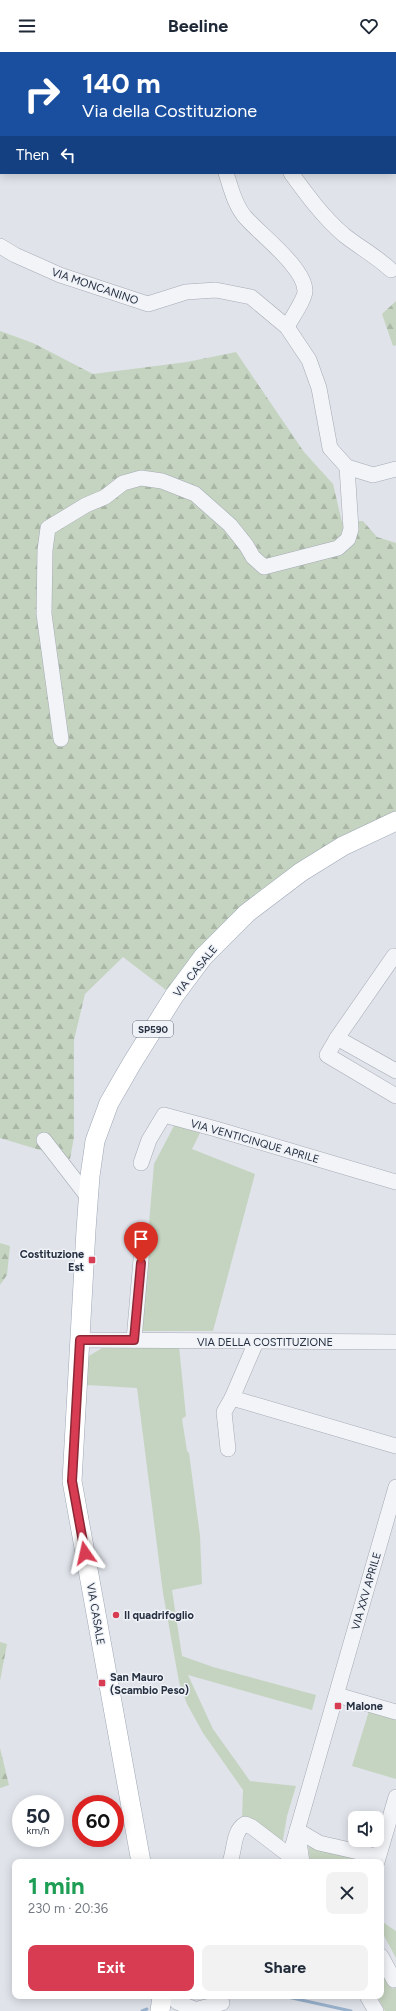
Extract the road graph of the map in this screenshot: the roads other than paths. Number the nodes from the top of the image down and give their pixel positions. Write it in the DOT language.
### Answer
graph roads {
  1 [pos="226,174"];
  2 [pos="292,174"];
  3 [pos="0,246"];
  4 [pos="391,270"];
  5 [pos="286,326"];
  6 [pos="347,467"];
  7 [pos="396,469"];
  8 [pos="62,739"];
  9 [pos="396,820"];
  10 [pos="394,956"];
  11 [pos="337,1038"];
  12 [pos="391,1069"];
  13 [pos="376,1084"];
  14 [pos="396,1096"];
  15 [pos="44,1140"];
  16 [pos="141,1163"];
  17 [pos="396,1182"];
  18 [pos="88,1197"];
  19 [pos="142,1248"];
  20 [pos="80,1340"];
  21 [pos="134,1340"];
  22 [pos="256,1342"];
  23 [pos="396,1342"];
  24 [pos="232,1398"];
  25 [pos="396,1446"];
  26 [pos="228,1449"];
  27 [pos="396,1486"];
  28 [pos="337,1695"];
  29 [pos="396,1712"];
  30 [pos="396,1797"];
  31 [pos="297,1830"];
  32 [pos="140,1859"];
  33 [pos="231,1859"];
  34 [pos="292,1859"];
  35 [pos="293,1859"];
  36 [pos="375,1859"];
  37 [pos="384,1962"];
  38 [pos="394,1980"];
  39 [pos="162,1999"];
  40 [pos="174,1999"];
  41 [pos="221,2004"];
  42 [pos="192,2010"];
  43 [pos="160,2011"];
  1 -- 5 [label="street"];
  2 -- 4 [label="street"];
  3 -- 5 [label="street, VIA MONCANINO"];
  5 -- 6 [label="street, VIA MONCANINO"];
  6 -- 7 [label="street"];
  6 -- 8 [label="street"];
  9 -- 18 [label="main road, VIA CASALE / SP590"];
  10 -- 11 [label="street"];
  11 -- 12 [label="street"];
  11 -- 13 [label="street"];
  12 -- 13 [label="street"];
  13 -- 14 [label="street"];
  15 -- 18 [label="street"];
  16 -- 17 [label="street, VIA VENTICINQUE APRILE"];
  18 -- 20 [label="main road, VIA CASALE / SP590"];
  19 -- 21 [label="street"];
  20 -- 21 [label="street, VIA DELLA COSTITUZIONE"];
  20 -- 32 [label="main road, VIA CASALE / SP590"];
  21 -- 22 [label="street, VIA DELLA COSTITUZIONE"];
  22 -- 23 [label="street, VIA DELLA COSTITUZIONE"];
  22 -- 24 [label="street"];
  24 -- 25 [label="street"];
  24 -- 26 [label="street"];
  27 -- 28 [label="street, VIA XXV APRILE"];
  28 -- 29 [label="street"];
  28 -- 31 [label="street, VIA XXV APRILE"];
  30 -- 36 [label="street"];
  31 -- 35 [label="street, VIA XXV APRILE"];
  31 -- 36 [label="street"];
  33 -- 34 [label="street"];
  37 -- 38 [label="street"];
  39 -- 43 [label="main road"];
  40 -- 42 [label="street"];
  41 -- 42 [label="street"];
}
